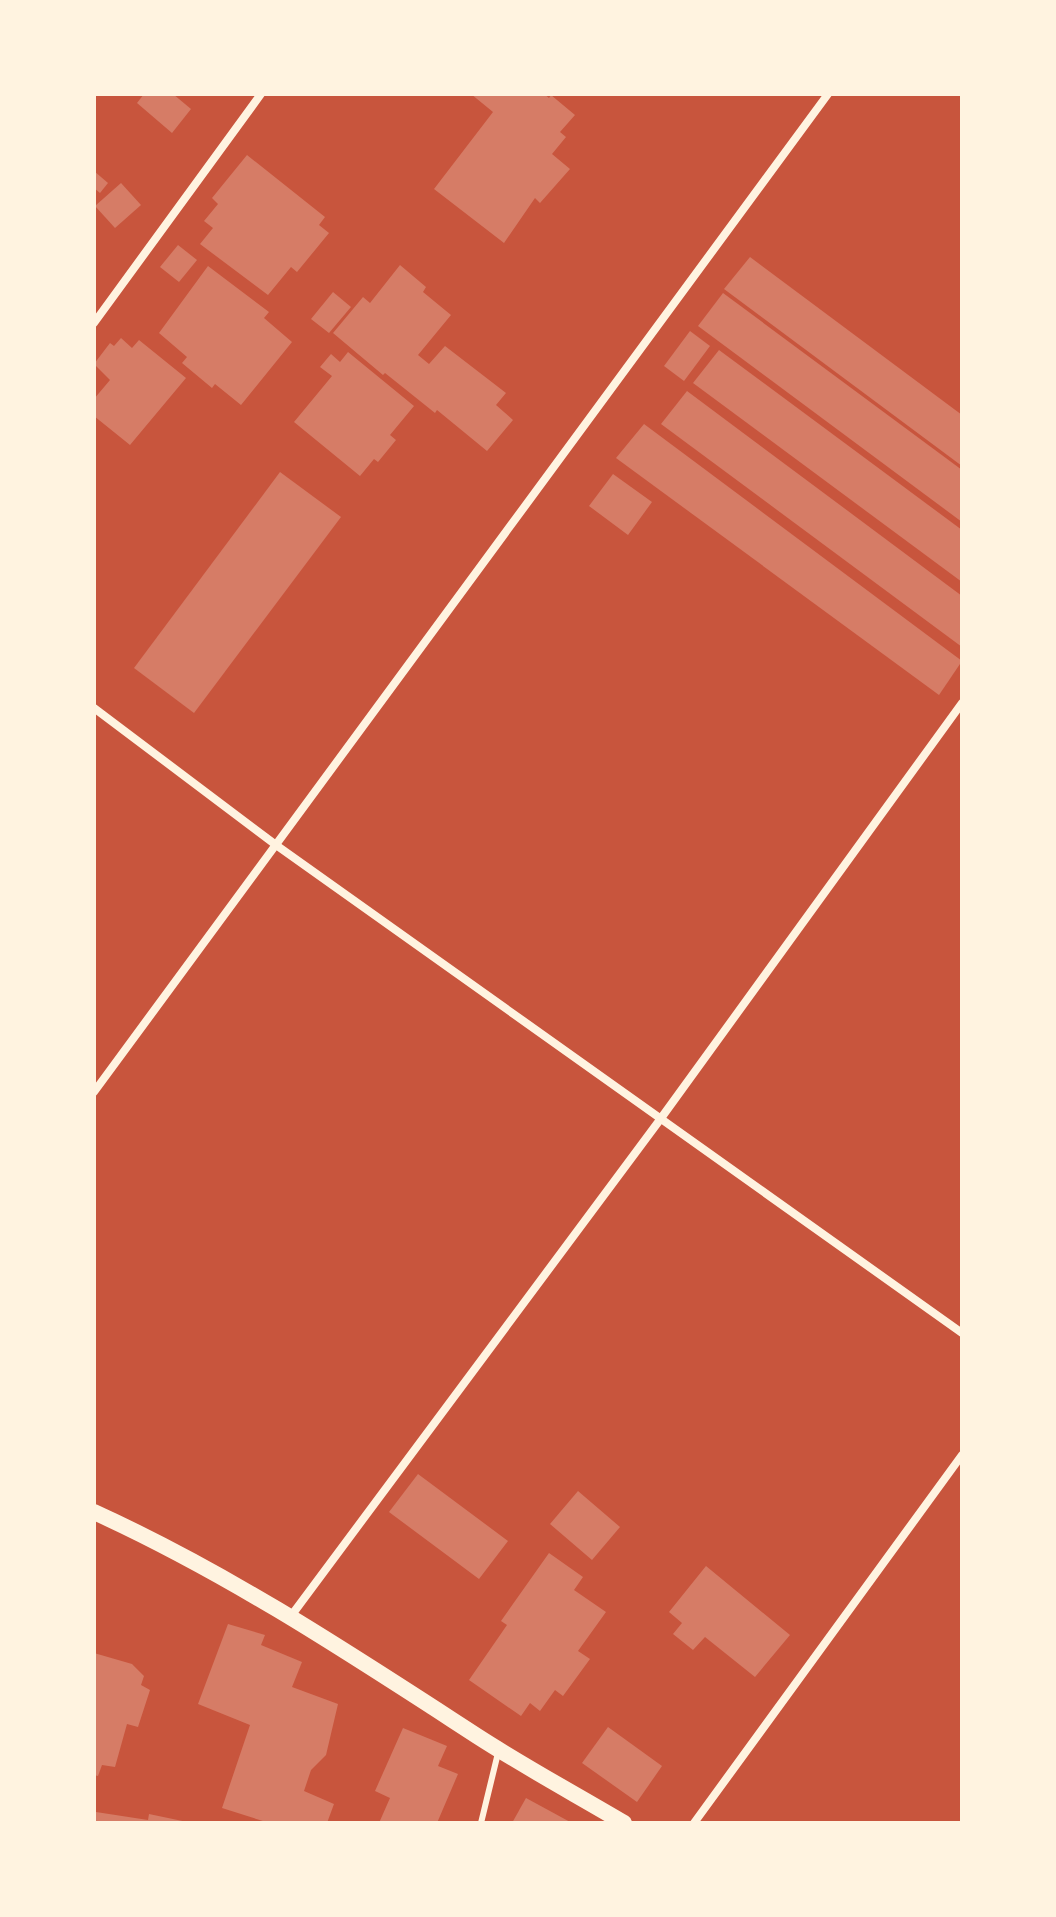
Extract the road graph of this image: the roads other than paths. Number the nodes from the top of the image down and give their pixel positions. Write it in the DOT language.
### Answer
graph roads {
  1 [pos="261,94"];
  2 [pos="828,94"];
  3 [pos="94,323"];
  4 [pos="962,703"];
  5 [pos="94,708"];
  6 [pos="276,845"];
  7 [pos="94,1092"];
  8 [pos="659,1121"];
  9 [pos="962,1333"];
  10 [pos="962,1455"];
  11 [pos="94,1512"];
  12 [pos="291,1616"];
  13 [pos="499,1749"];
  14 [pos="481,1823"];
  15 [pos="624,1823"];
  16 [pos="694,1823"];
  1 -- 3 [label="street"];
  2 -- 6 [label="street"];
  4 -- 8 [label="street"];
  5 -- 6 [label="street"];
  6 -- 7 [label="street"];
  6 -- 8 [label="street"];
  8 -- 9 [label="street"];
  8 -- 12 [label="street"];
  10 -- 16 [label="street"];
  11 -- 12 [label="main road"];
  12 -- 13 [label="main road"];
  13 -- 14 [label="lane"];
  13 -- 15 [label="main road"];
}
